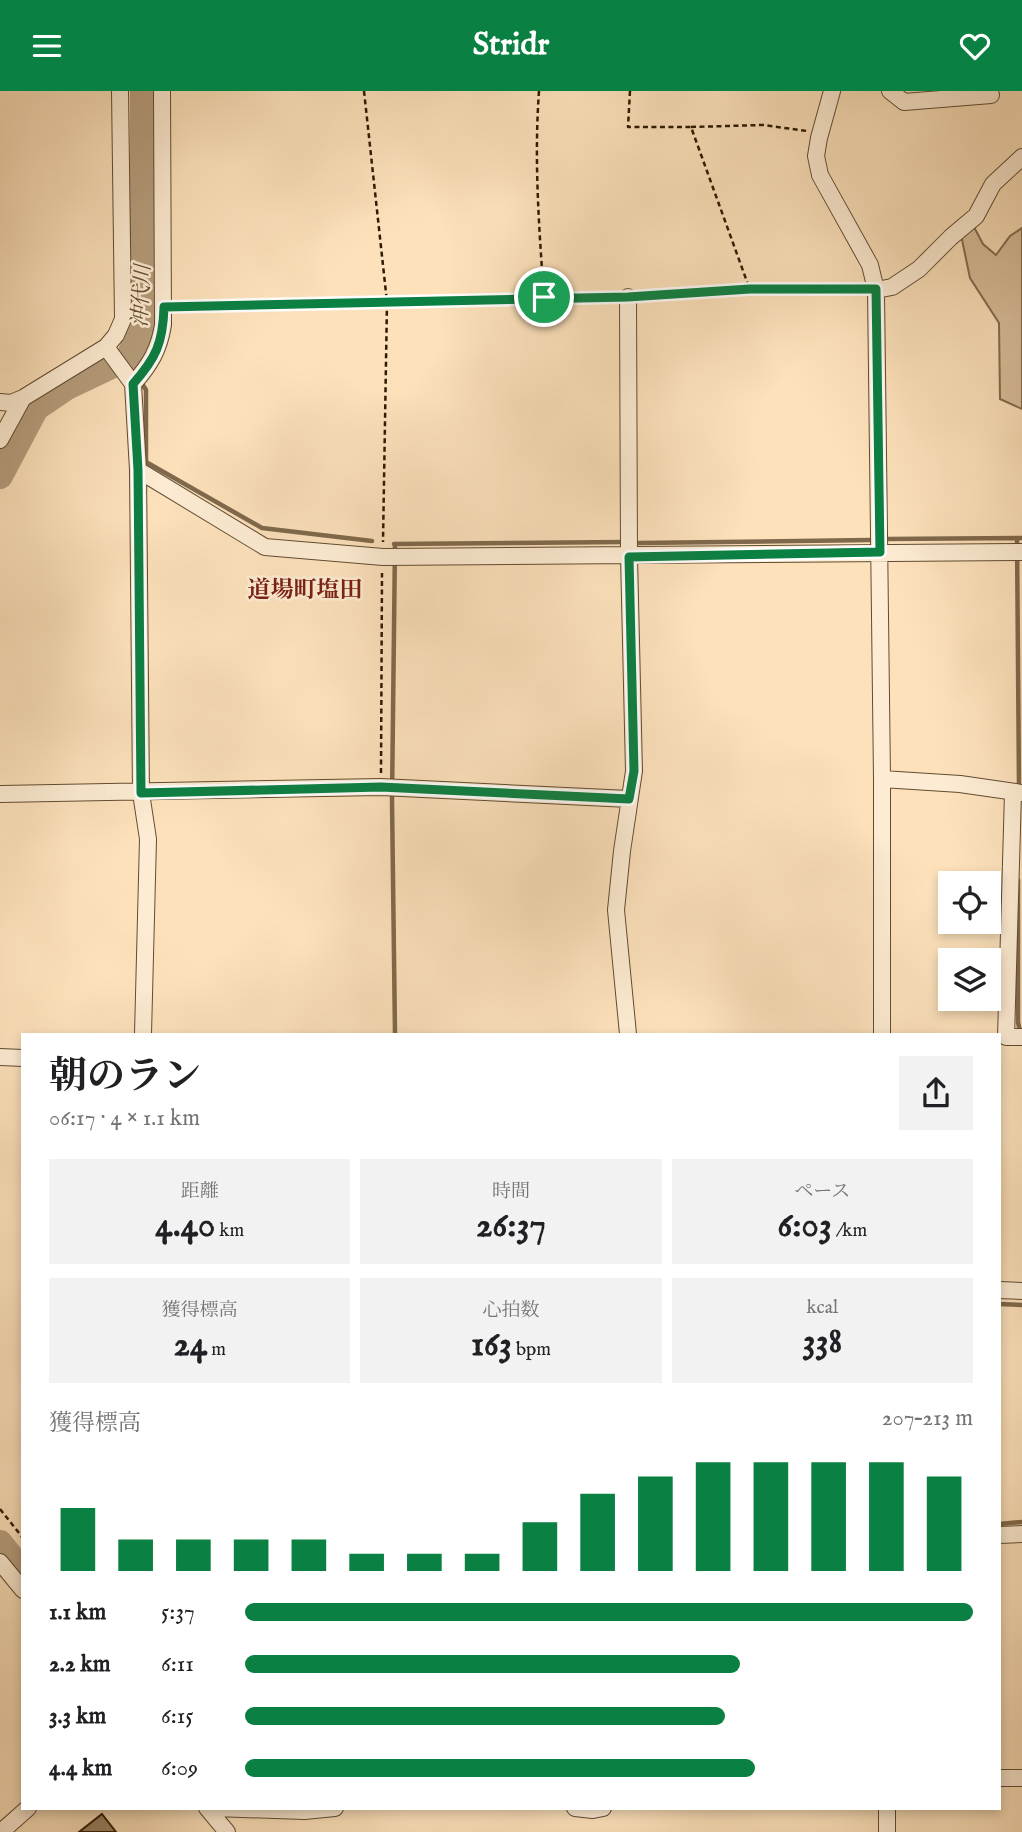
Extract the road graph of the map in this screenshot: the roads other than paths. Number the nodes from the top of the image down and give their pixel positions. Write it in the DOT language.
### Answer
graph roads {
  1 [pos="120,91"];
  2 [pos="162,91"];
  3 [pos="832,91"];
  4 [pos="890,91"];
  5 [pos="991,95"];
  6 [pos="1022,157"];
  7 [pos="876,289"];
  8 [pos="628,297"];
  9 [pos="106,347"];
  10 [pos="133,384"];
  11 [pos="23,398"];
  12 [pos="0,402"];
  13 [pos="0,440"];
  14 [pos="138,470"];
  15 [pos="880,552"];
  16 [pos="1022,552"];
  17 [pos="629,557"];
  18 [pos="882,779"];
  19 [pos="141,793"];
  20 [pos="1017,793"];
  21 [pos="0,794"];
  22 [pos="629,799"];
  23 [pos="144,1033"];
  24 [pos="628,1033"];
  25 [pos="881,1033"];
  26 [pos="1022,1037"];
  27 [pos="0,1057"];
  28 [pos="21,1058"];
  29 [pos="1001,1290"];
  30 [pos="1022,1291"];
  31 [pos="1022,1534"];
  32 [pos="1001,1535"];
  33 [pos="0,1562"];
  34 [pos="21,1588"];
  35 [pos="1001,1778"];
  36 [pos="1022,1778"];
  37 [pos="26,1810"];
  38 [pos="210,1810"];
  39 [pos="267,1810"];
  40 [pos="307,1810"];
  41 [pos="887,1810"];
  42 [pos="1,1832"];
  43 [pos="227,1832"];
  44 [pos="887,1832"];
  1 -- 9 [label="street"];
  2 -- 10 [label="street"];
  3 -- 7 [label="street"];
  4 -- 5 [label="street"];
  6 -- 7 [label="street"];
  7 -- 15 [label="street"];
  8 -- 17 [label="street"];
  9 -- 10 [label="street"];
  9 -- 11 [label="street"];
  10 -- 14 [label="street"];
  11 -- 12 [label="street"];
  11 -- 13 [label="street"];
  14 -- 17 [label="street"];
  14 -- 19 [label="street"];
  15 -- 16 [label="street"];
  15 -- 17 [label="street"];
  15 -- 18 [label="street"];
  17 -- 22 [label="street"];
  18 -- 20 [label="street"];
  18 -- 25 [label="street"];
  19 -- 21 [label="street"];
  19 -- 22 [label="street"];
  19 -- 23 [label="street"];
  20 -- 26 [label="street"];
  22 -- 24 [label="street"];
  27 -- 28 [label="street"];
  29 -- 30 [label="street"];
  31 -- 32 [label="street"];
  33 -- 34 [label="street"];
  35 -- 36 [label="street"];
  37 -- 42 [label="street"];
  38 -- 43 [label="street"];
  39 -- 40 [label="street"];
  41 -- 44 [label="street"];
}
